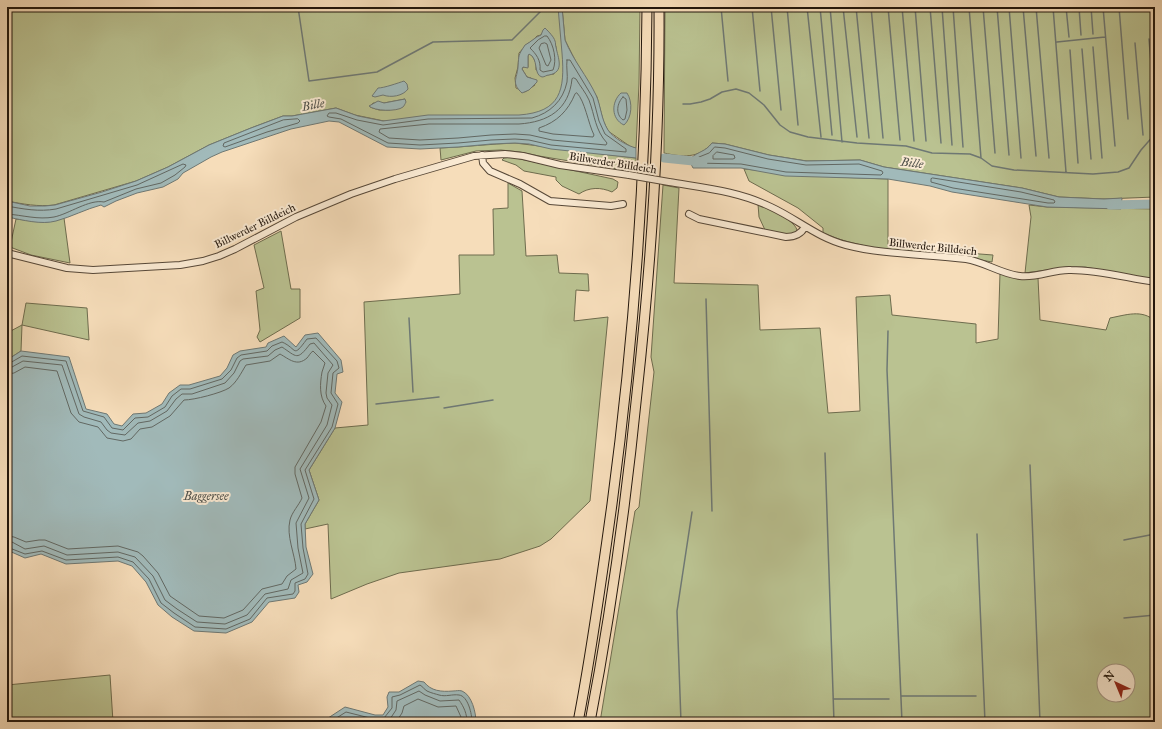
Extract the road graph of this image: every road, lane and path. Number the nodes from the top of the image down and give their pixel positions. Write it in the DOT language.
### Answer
graph roads {
  1 [pos="647,7"];
  2 [pos="659,7"];
  3 [pos="482,154"];
  4 [pos="623,204"];
  5 [pos="690,214"];
  6 [pos="805,227"];
  7 [pos="7,253"];
  8 [pos="1155,282"];
  9 [pos="578,722"];
  10 [pos="590,722"];
  1 -- 9 [label="highway"];
  2 -- 10 [label="highway"];
  3 -- 4 [label="street"];
  3 -- 6 [label="street, Billwerder Billdeich, bridge"];
  3 -- 7 [label="street, Billwerder Billdeich"];
  5 -- 6 [label="street"];
  6 -- 8 [label="street, Billwerder Billdeich"];
}
